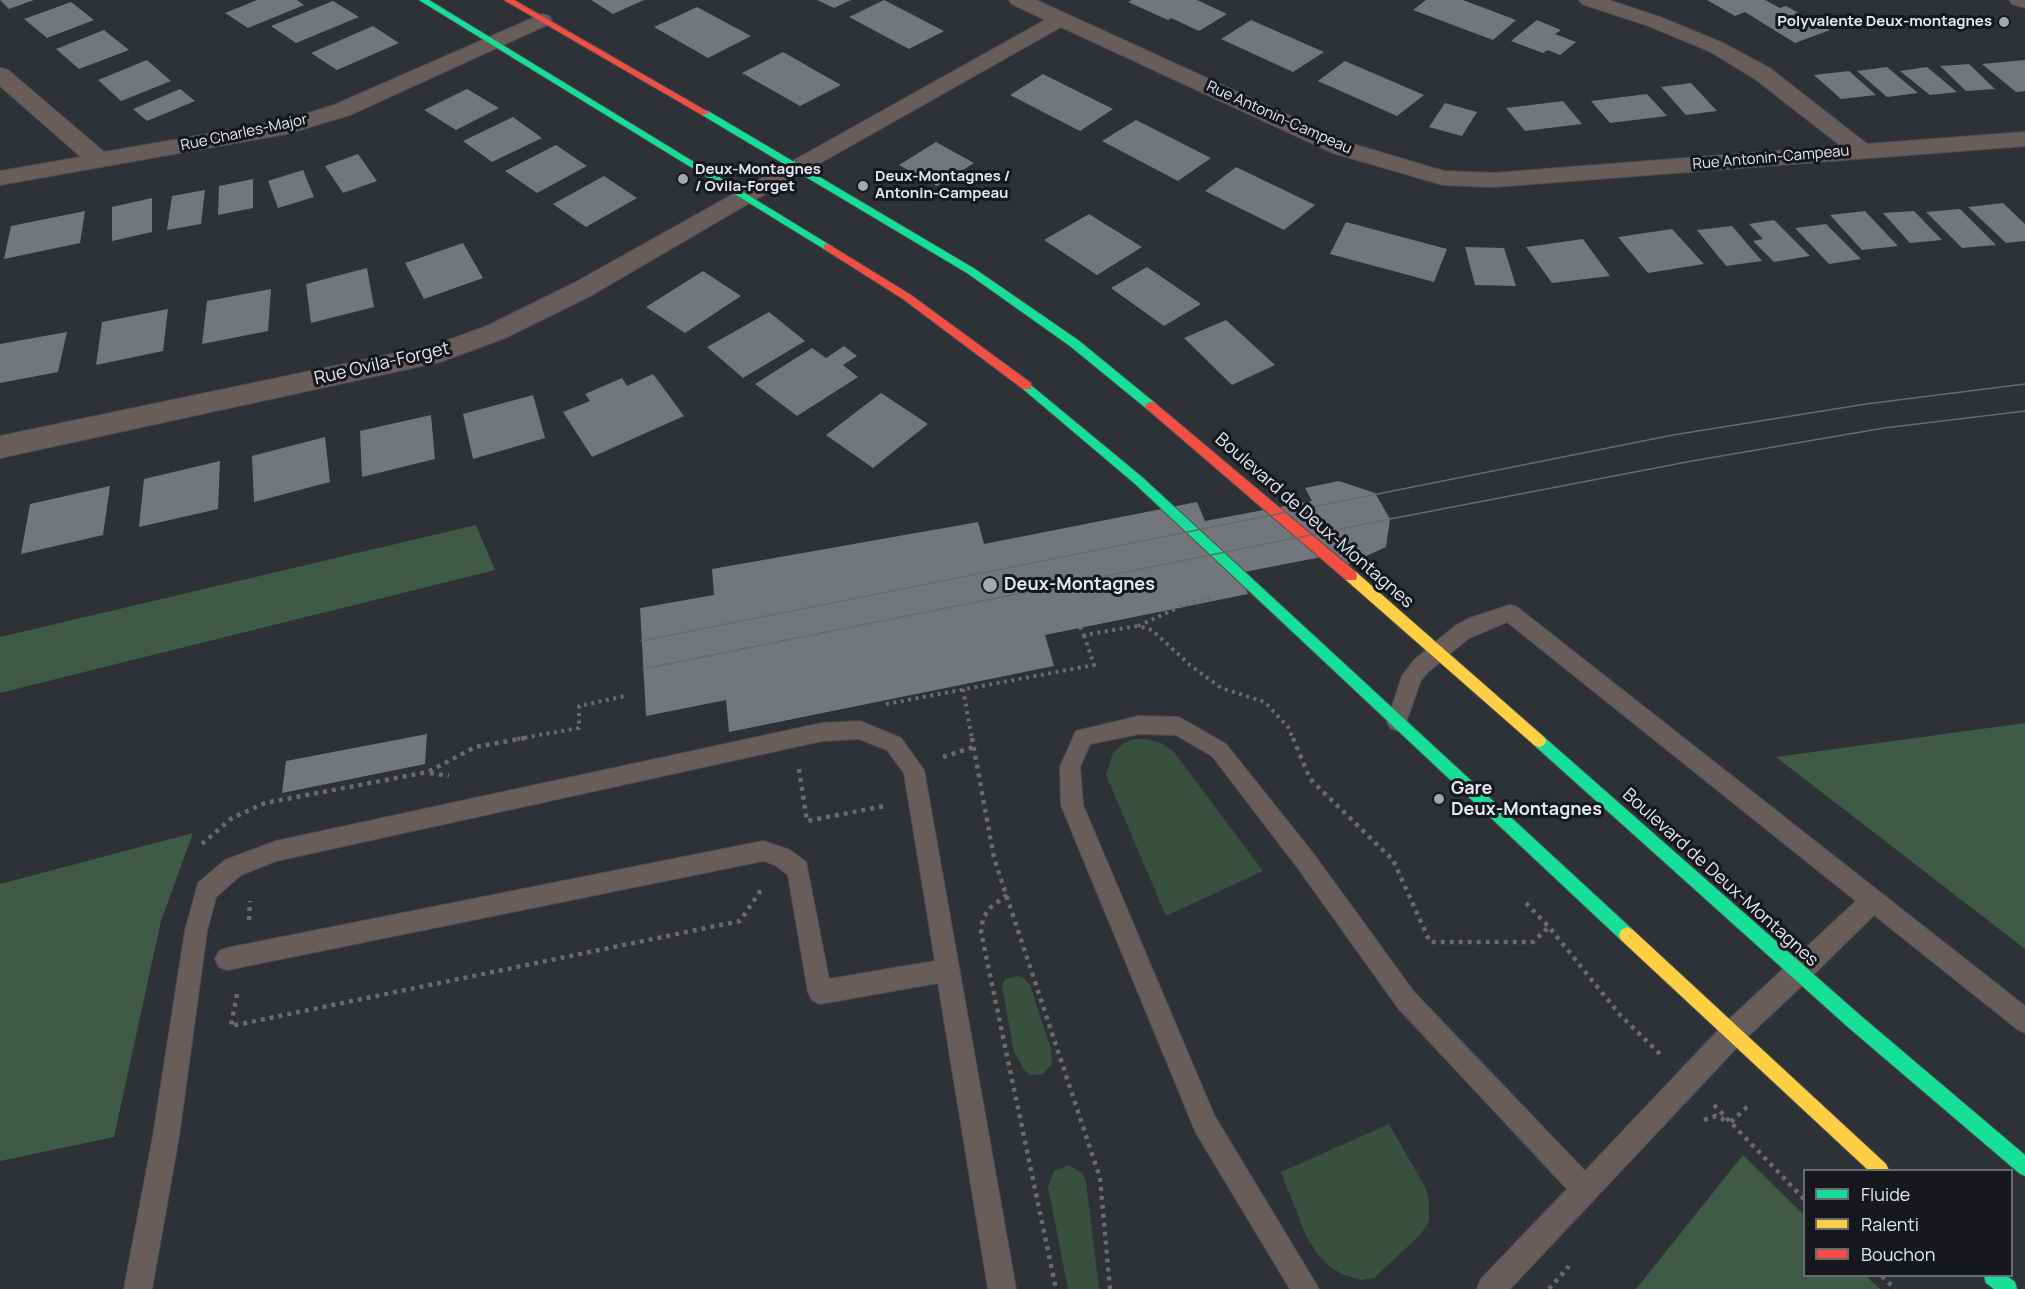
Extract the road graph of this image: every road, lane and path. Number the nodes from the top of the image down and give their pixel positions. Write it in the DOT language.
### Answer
graph roads {
  1 [pos="423,0"];
  2 [pos="508,0"];
  3 [pos="1019,0"];
  4 [pos="1589,0"];
  5 [pos="2019,0"];
  6 [pos="2025,2"];
  7 [pos="1061,19"];
  8 [pos="542,20"];
  9 [pos="492,42"];
  10 [pos="0,75"];
  11 [pos="2025,139"];
  12 [pos="1861,151"];
  13 [pos="100,161"];
  14 [pos="797,167"];
  15 [pos="0,178"];
  16 [pos="744,196"];
  17 [pos="0,447"];
  18 [pos="1188,603"];
  19 [pos="1138,626"];
  20 [pos="1080,627"];
  21 [pos="1084,635"];
  22 [pos="1438,651"];
  23 [pos="1397,722"];
  24 [pos="974,747"];
  25 [pos="936,759"];
  26 [pos="808,766"];
  27 [pos="799,769"];
  28 [pos="788,771"];
  29 [pos="892,804"];
  30 [pos="764,886"];
  31 [pos="251,891"];
  32 [pos="1007,895"];
  33 [pos="1872,901"];
  34 [pos="1556,921"];
  35 [pos="248,927"];
  36 [pos="227,959"];
  37 [pos="948,970"];
  38 [pos="1800,972"];
  39 [pos="237,994"];
  40 [pos="2025,1021"];
  41 [pos="1732,1033"];
  42 [pos="1731,1122"];
  43 [pos="2025,1167"];
  44 [pos="1879,1169"];
  45 [pos="1586,1190"];
  46 [pos="1803,1198"];
  47 [pos="1884,1277"];
  48 [pos="1995,1277"];
  49 [pos="138,1289"];
  50 [pos="1002,1289"];
  51 [pos="1056,1289"];
  52 [pos="1110,1289"];
  53 [pos="1305,1289"];
  54 [pos="1491,1289"];
  55 [pos="1895,1289"];
  56 [pos="2008,1289"];
  1 -- 9 [label="street"];
  2 -- 8 [label="street, Boulevard de Deux-Montagnes"];
  3 -- 7 [label="street, Rue Antonin-Campeau"];
  4 -- 12 [label="street"];
  5 -- 6 [label="street"];
  7 -- 12 [label="street, Rue Antonin-Campeau"];
  7 -- 14 [label="street"];
  8 -- 9 [label="street, Rue Charles-Major"];
  8 -- 14 [label="street, Boulevard de Deux-Montagnes"];
  9 -- 13 [label="street, Rue Charles-Major"];
  9 -- 16 [label="street"];
  10 -- 13 [label="street"];
  11 -- 12 [label="street, Rue Antonin-Campeau"];
  13 -- 15 [label="street, Rue Charles-Major"];
  14 -- 16 [label="street, Rue Ovila-Forget"];
  14 -- 22 [label="street, Boulevard de Deux-Montagnes"];
  16 -- 17 [label="street, Rue Ovila-Forget"];
  16 -- 23 [label="street"];
  18 -- 19 [label="path"];
  19 -- 21 [label="path"];
  19 -- 34 [label="path"];
  20 -- 21 [label="path"];
  21 -- 24 [label="path"];
  22 -- 23 [label="lane"];
  22 -- 33 [label="lane"];
  22 -- 38 [label="street, Boulevard de Deux-Montagnes"];
  23 -- 41 [label="street"];
  24 -- 25 [label="path"];
  24 -- 32 [label="path"];
  26 -- 27 [label="path"];
  27 -- 28 [label="path"];
  27 -- 29 [label="path"];
  30 -- 39 [label="path"];
  31 -- 35 [label="path"];
  32 -- 51 [label="path"];
  32 -- 52 [label="path"];
  33 -- 38 [label="lane"];
  33 -- 40 [label="lane"];
  36 -- 37 [label="lane"];
  37 -- 49 [label="lane"];
  37 -- 50 [label="lane"];
  38 -- 41 [label="lane"];
  38 -- 43 [label="street, Boulevard de Deux-Montagnes"];
  41 -- 44 [label="street"];
  41 -- 45 [label="lane"];
  42 -- 46 [label="path"];
  45 -- 53 [label="lane"];
  45 -- 54 [label="lane"];
  47 -- 55 [label="path"];
  48 -- 56 [label="street"];
}
